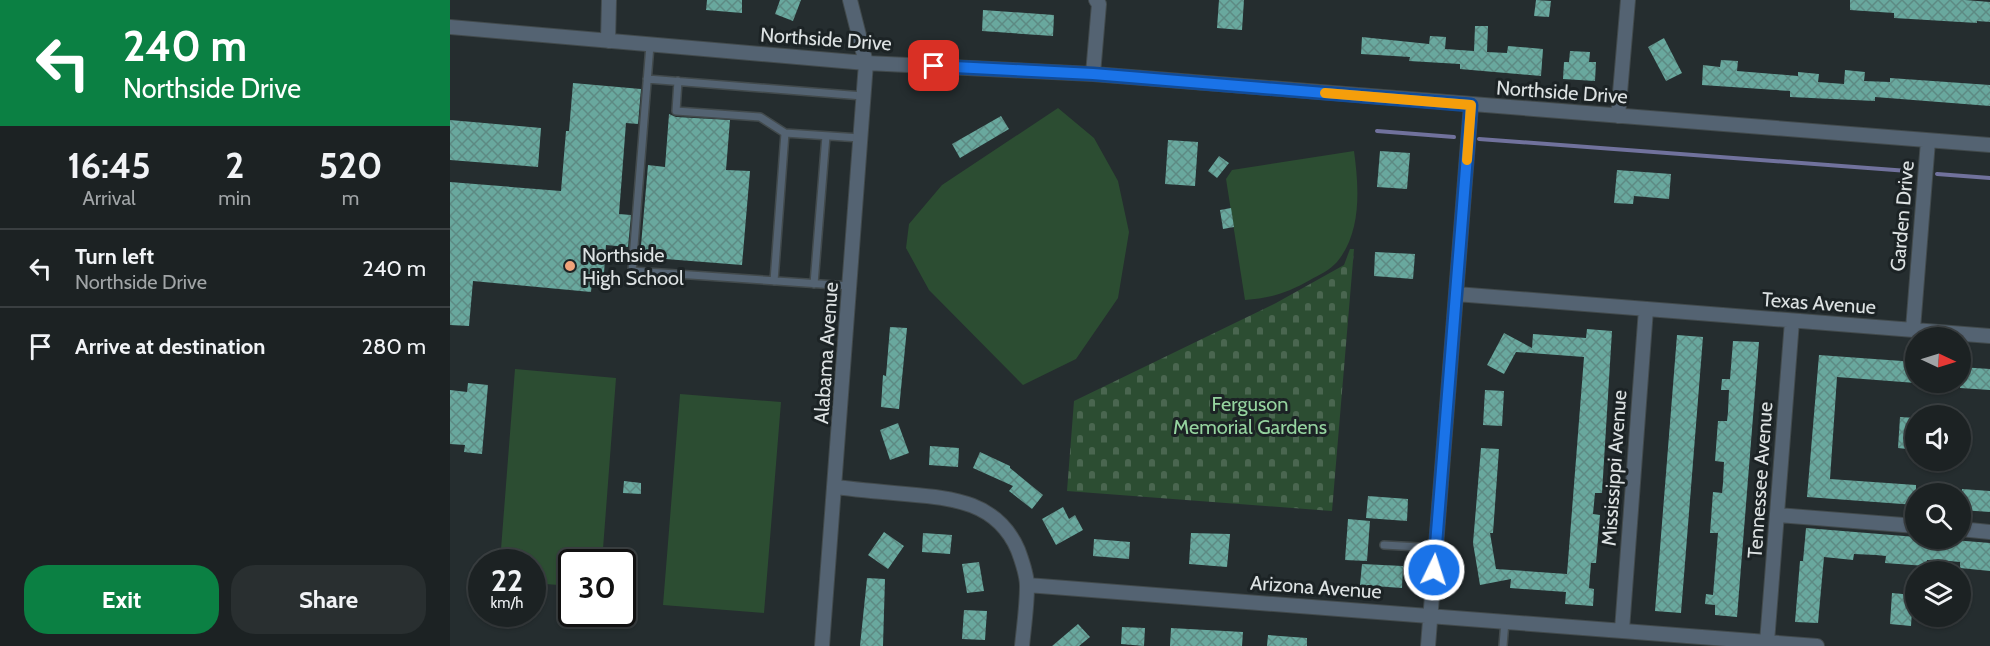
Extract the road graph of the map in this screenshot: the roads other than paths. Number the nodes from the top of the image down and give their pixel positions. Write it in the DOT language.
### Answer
graph roads {
  1 [pos="609,0"];
  2 [pos="850,0"];
  3 [pos="1096,0"];
  4 [pos="1628,0"];
  5 [pos="450,27"];
  6 [pos="608,41"];
  7 [pos="650,45"];
  8 [pos="866,63"];
  9 [pos="1093,74"];
  10 [pos="647,79"];
  11 [pos="678,81"];
  12 [pos="863,96"];
  13 [pos="1471,105"];
  14 [pos="1618,116"];
  15 [pos="785,133"];
  16 [pos="826,136"];
  17 [pos="860,138"];
  18 [pos="1928,141"];
  19 [pos="1990,145"];
  20 [pos="774,281"];
  21 [pos="814,284"];
  22 [pos="850,286"];
  23 [pos="1456,294"];
  24 [pos="1646,309"];
  25 [pos="1792,321"];
  26 [pos="1913,327"];
  27 [pos="1905,328"];
  28 [pos="1971,334"];
  29 [pos="1990,336"];
  30 [pos="836,488"];
  31 [pos="1777,515"];
  32 [pos="1905,525"];
  33 [pos="1971,530"];
  34 [pos="1990,532"];
  35 [pos="1384,545"];
  36 [pos="1436,548"];
  37 [pos="1027,585"];
  38 [pos="1431,615"];
  39 [pos="1505,621"];
  40 [pos="1622,630"];
  41 [pos="1767,642"];
  42 [pos="822,646"];
  43 [pos="1022,646"];
  44 [pos="1428,646"];
  45 [pos="1503,646"];
  46 [pos="1817,646"];
  1 -- 6 [label="street"];
  2 -- 8 [label="street, Alabama Avenue"];
  3 -- 9 [label="street"];
  4 -- 14 [label="street"];
  5 -- 6 [label="street, Northside Drive"];
  6 -- 7 [label="street, Northside Drive"];
  7 -- 8 [label="street, Northside Drive"];
  7 -- 10 [label="lane"];
  8 -- 9 [label="street, Northside Drive"];
  8 -- 12 [label="street, Alabama Avenue"];
  9 -- 13 [label="street, Northside Drive"];
  10 -- 11 [label="lane"];
  10 -- 20 [label="lane"];
  11 -- 12 [label="lane"];
  11 -- 15 [label="lane"];
  12 -- 17 [label="street, Alabama Avenue"];
  13 -- 14 [label="street, Northside Drive"];
  13 -- 23 [label="street"];
  14 -- 18 [label="street, Northside Drive"];
  15 -- 16 [label="lane"];
  15 -- 20 [label="lane"];
  16 -- 17 [label="lane"];
  16 -- 21 [label="lane"];
  17 -- 22 [label="street, Alabama Avenue"];
  18 -- 19 [label="street, Northside Drive"];
  18 -- 26 [label="street, Garden Drive"];
  20 -- 21 [label="lane"];
  21 -- 22 [label="lane"];
  22 -- 30 [label="street, Alabama Avenue"];
  23 -- 24 [label="street, Texas Avenue"];
  23 -- 36 [label="street"];
  24 -- 25 [label="street, Texas Avenue"];
  24 -- 40 [label="street, Mississippi Avenue"];
  25 -- 27 [label="street, Texas Avenue"];
  25 -- 31 [label="street, Tennessee Avenue"];
  28 -- 29 [label="street, Texas Avenue"];
  30 -- 37 [label="street"];
  30 -- 42 [label="street, Alabama Avenue"];
  31 -- 32 [label="street"];
  31 -- 41 [label="street, Tennessee Avenue"];
  33 -- 34 [label="street"];
  35 -- 36 [label="lane"];
  36 -- 38 [label="street"];
  37 -- 38 [label="street, Arizona Avenue"];
  37 -- 43 [label="street"];
  38 -- 39 [label="street, Arizona Avenue"];
  38 -- 44 [label="street"];
  39 -- 40 [label="street, Arizona Avenue"];
  39 -- 45 [label="lane"];
  40 -- 41 [label="street, Arizona Avenue"];
  41 -- 46 [label="street, Arizona Avenue"];
}
